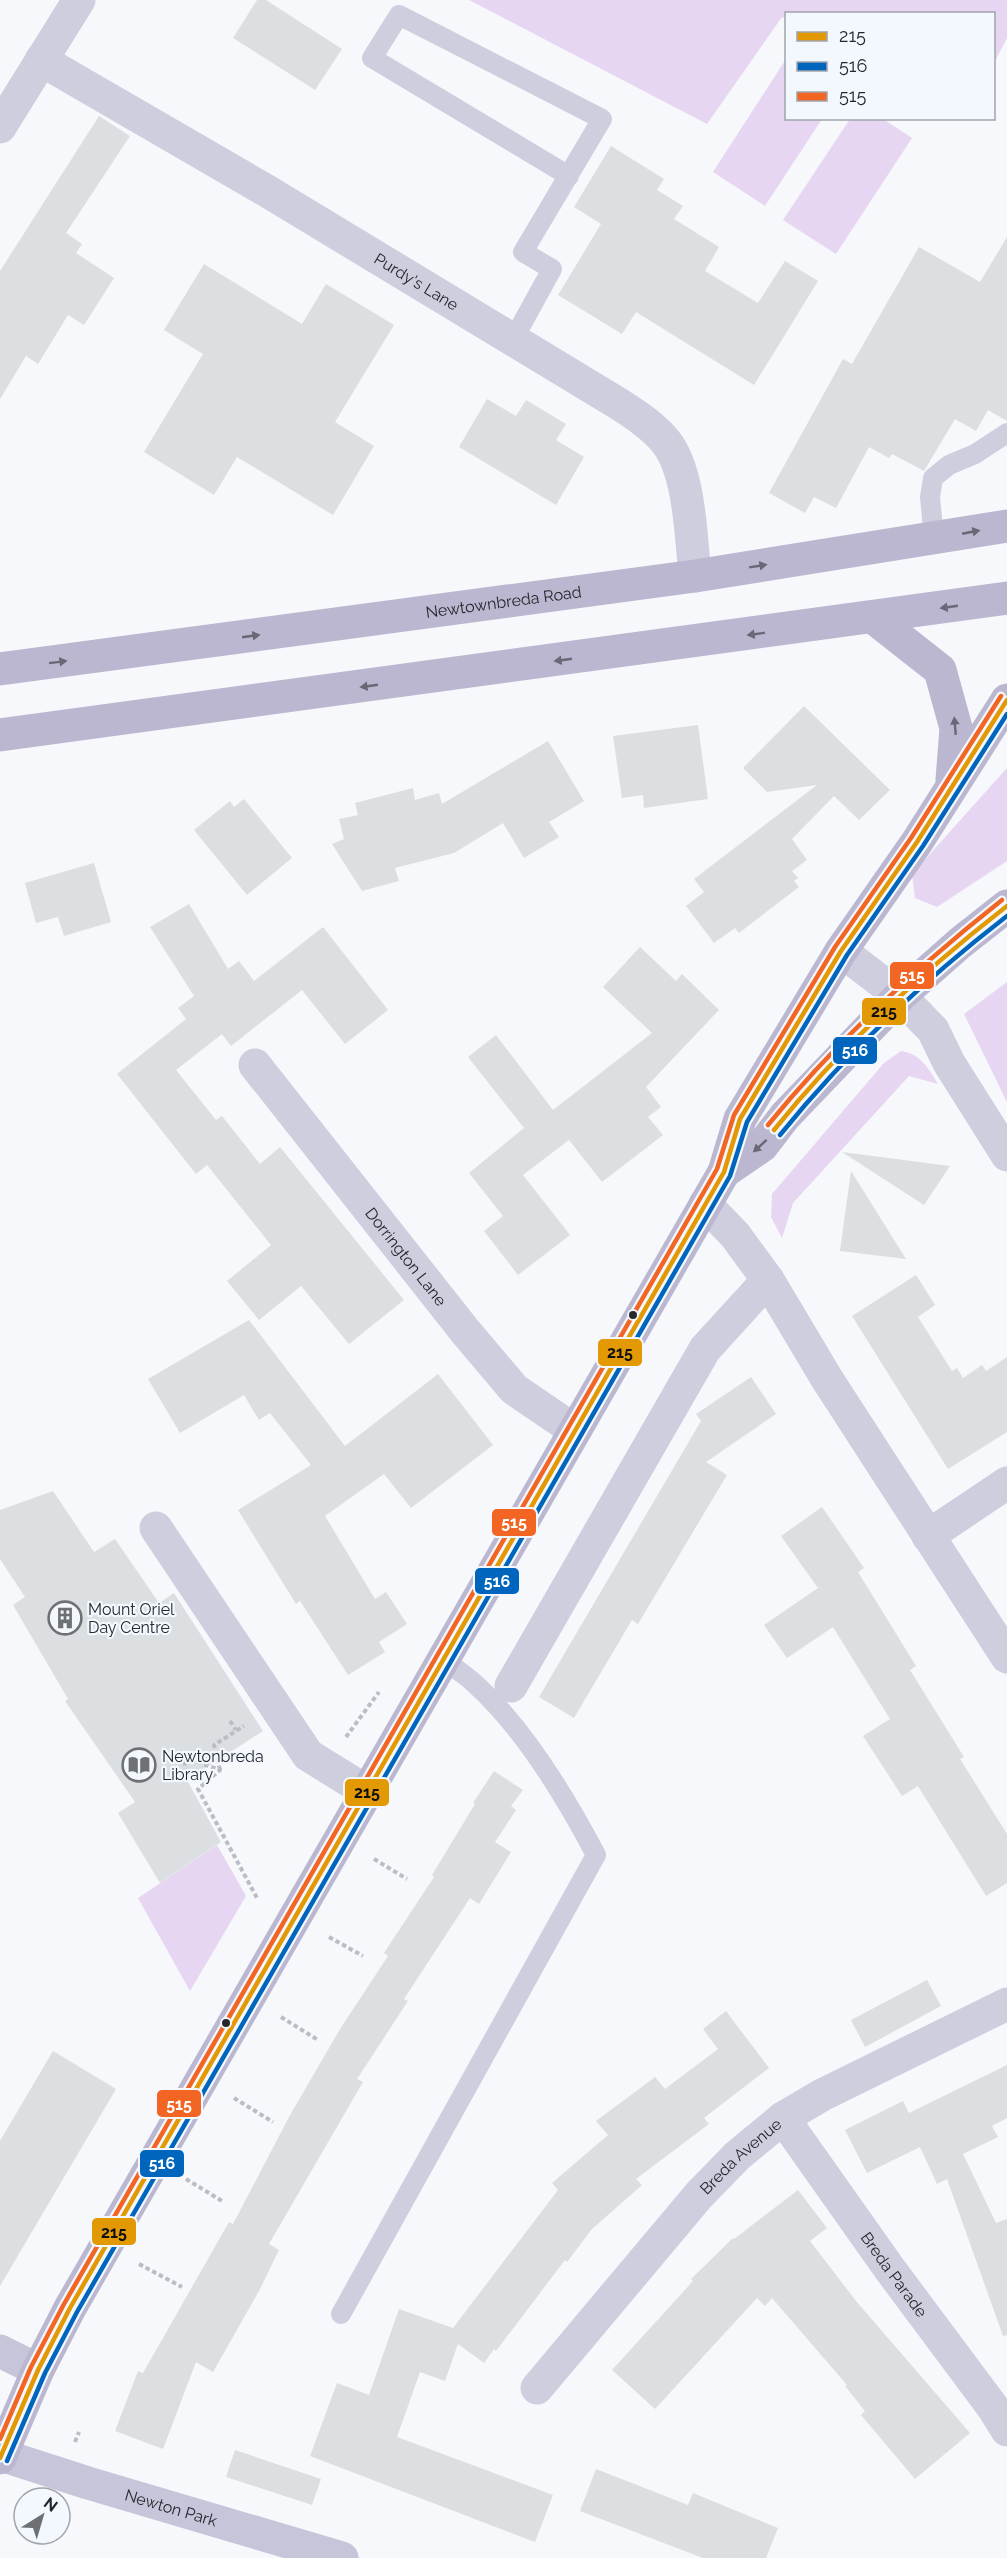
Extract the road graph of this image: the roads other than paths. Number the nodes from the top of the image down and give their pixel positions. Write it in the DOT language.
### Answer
graph roads {
  1 [pos="79,0"];
  2 [pos="41,60"];
  3 [pos="0,127"];
  4 [pos="568,176"];
  5 [pos="513,340"];
  6 [pos="1007,433"];
  7 [pos="1007,526"];
  8 [pos="934,539"];
  9 [pos="695,576"];
  10 [pos="1007,598"];
  11 [pos="874,618"];
  12 [pos="0,669"];
  13 [pos="1007,700"];
  14 [pos="0,735"];
  15 [pos="952,784"];
  16 [pos="1007,906"];
  17 [pos="841,951"];
  18 [pos="900,996"];
  19 [pos="255,1065"];
  20 [pos="1007,1155"];
  21 [pos="724,1172"];
  22 [pos="705,1204"];
  23 [pos="768,1280"];
  24 [pos="574,1431"];
  25 [pos="1007,1483"];
  26 [pos="156,1528"];
  27 [pos="928,1536"];
  28 [pos="1007,1657"];
  29 [pos="441,1658"];
  30 [pos="511,1686"];
  31 [pos="366,1791"];
  32 [pos="1007,2004"];
  33 [pos="783,2118"];
  34 [pos="341,2314"];
  35 [pos="0,2351"];
  36 [pos="38,2370"];
  37 [pos="537,2388"];
  38 [pos="1007,2430"];
  39 [pos="1,2457"];
  40 [pos="342,2558"];
  1 -- 2 [label="street"];
  2 -- 3 [label="street"];
  2 -- 5 [label="street, Purdy's Lane"];
  4 -- 4 [label="lane"];
  4 -- 5 [label="lane"];
  5 -- 9 [label="street, Purdy's Lane"];
  6 -- 8 [label="lane"];
  8 -- 7 [label="highway, Newtownbreda Road, one-way"];
  9 -- 8 [label="highway, Newtownbreda Road, one-way"];
  12 -- 9 [label="highway, Newtownbreda Road, one-way"];
  10 -- 11 [label="highway, one-way"];
  11 -- 14 [label="highway, one-way"];
  15 -- 11 [label="highway, one-way"];
  13 -- 15 [label="highway"];
  15 -- 17 [label="highway"];
  16 -- 18 [label="highway"];
  17 -- 18 [label="street"];
  17 -- 21 [label="highway"];
  18 -- 20 [label="street"];
  18 -- 21 [label="highway, one-way"];
  19 -- 24 [label="street, Dorrington Lane"];
  21 -- 22 [label="highway"];
  22 -- 23 [label="street"];
  22 -- 24 [label="highway"];
  23 -- 27 [label="street"];
  23 -- 30 [label="street"];
  24 -- 29 [label="highway"];
  25 -- 27 [label="street"];
  26 -- 31 [label="street"];
  27 -- 28 [label="street"];
  29 -- 31 [label="highway"];
  29 -- 34 [label="lane"];
  31 -- 36 [label="highway"];
  32 -- 33 [label="street, Breda Avenue"];
  33 -- 37 [label="street, Breda Avenue"];
  33 -- 38 [label="street, Breda Parade"];
  35 -- 36 [label="street"];
  36 -- 39 [label="highway"];
  39 -- 40 [label="street, Newton Park"];
}
